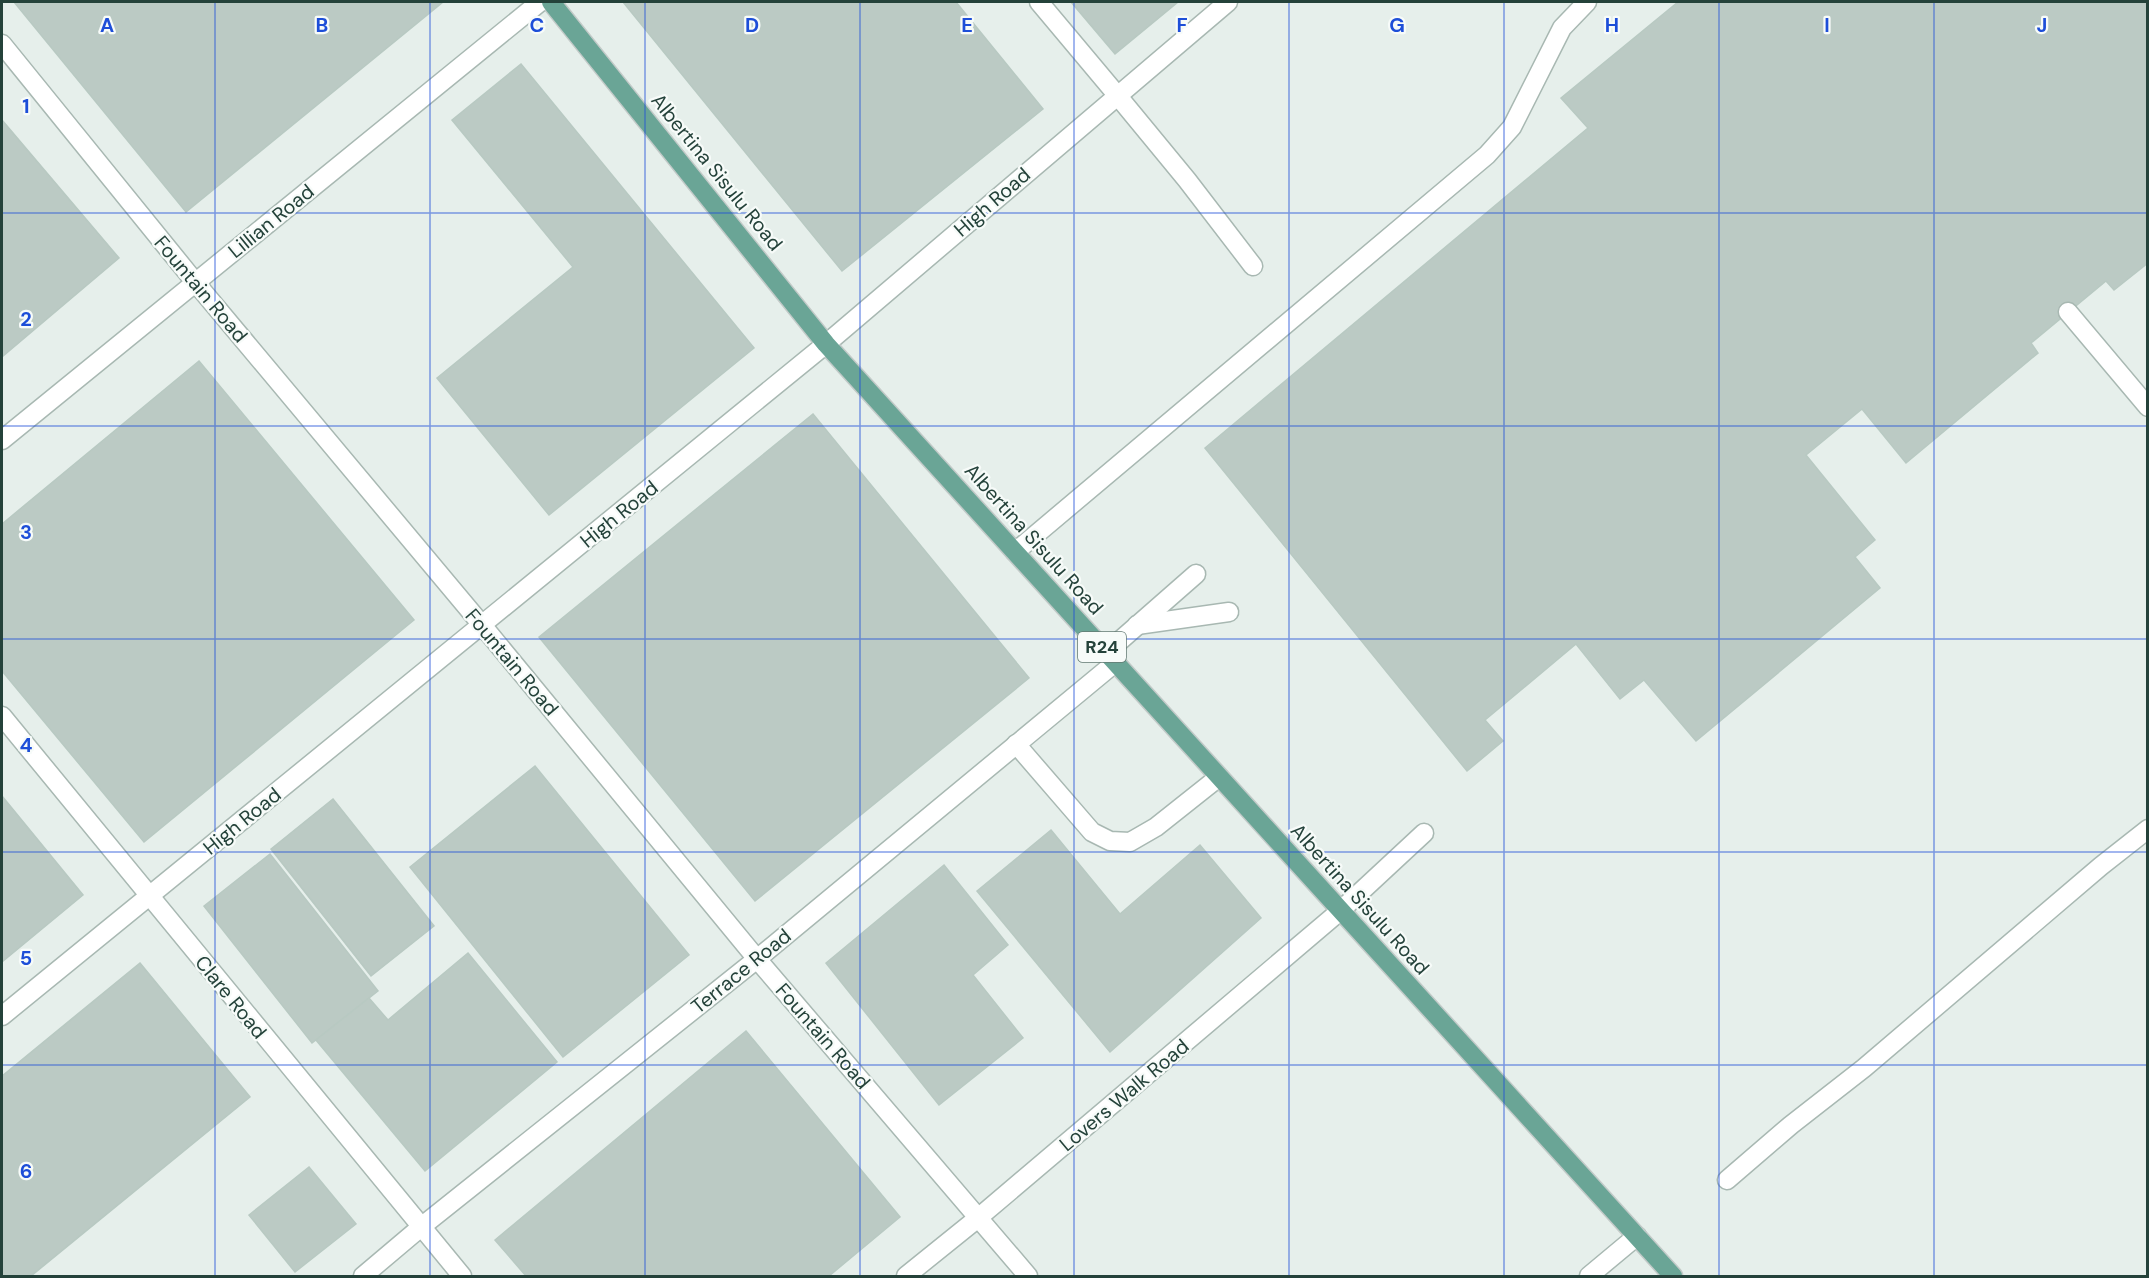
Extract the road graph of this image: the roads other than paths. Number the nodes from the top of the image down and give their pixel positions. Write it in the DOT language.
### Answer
graph roads {
  1 [pos="540,2"];
  2 [pos="551,2"];
  3 [pos="1039,2"];
  4 [pos="1228,2"];
  5 [pos="1587,2"];
  6 [pos="2,44"];
  7 [pos="1118,95"];
  8 [pos="1253,266"];
  9 [pos="195,282"];
  10 [pos="2068,312"];
  11 [pos="826,344"];
  12 [pos="2148,406"];
  13 [pos="2,440"];
  14 [pos="1015,552"];
  15 [pos="1196,574"];
  16 [pos="1230,612"];
  17 [pos="482,625"];
  18 [pos="1137,626"];
  19 [pos="1111,657"];
  20 [pos="2,716"];
  21 [pos="1016,744"];
  22 [pos="1219,777"];
  23 [pos="2148,829"];
  24 [pos="1424,833"];
  25 [pos="149,897"];
  26 [pos="1340,911"];
  27 [pos="757,960"];
  28 [pos="2,1016"];
  29 [pos="1727,1180"];
  30 [pos="978,1218"];
  31 [pos="421,1227"];
  32 [pos="1636,1236"];
  33 [pos="363,1276"];
  34 [pos="462,1276"];
  35 [pos="906,1276"];
  36 [pos="1028,1276"];
  37 [pos="1589,1276"];
  38 [pos="1673,1276"];
  1 -- 9 [label="street, Lillian Road"];
  2 -- 11 [label="main road, Albertina Sisulu Road / R24"];
  3 -- 7 [label="street"];
  4 -- 7 [label="street, High Road"];
  5 -- 14 [label="street"];
  6 -- 9 [label="street, Fountain Road"];
  7 -- 8 [label="street"];
  7 -- 11 [label="street, High Road"];
  9 -- 13 [label="street, Lillian Road"];
  9 -- 17 [label="street, Fountain Road"];
  10 -- 12 [label="street"];
  11 -- 14 [label="main road, Albertina Sisulu Road / R24"];
  11 -- 17 [label="street, High Road"];
  14 -- 19 [label="main road, Albertina Sisulu Road / R24"];
  15 -- 18 [label="street, Terrace Road"];
  16 -- 18 [label="street"];
  17 -- 25 [label="street, High Road"];
  17 -- 27 [label="street, Fountain Road"];
  18 -- 19 [label="street, Terrace Road"];
  19 -- 21 [label="street, Terrace Road"];
  19 -- 22 [label="main road, Albertina Sisulu Road / R24"];
  20 -- 25 [label="street, Clare Road"];
  21 -- 22 [label="street"];
  21 -- 27 [label="street, Terrace Road"];
  22 -- 26 [label="main road, Albertina Sisulu Road / R24"];
  23 -- 29 [label="street"];
  24 -- 26 [label="street, Lovers Walk Road"];
  25 -- 28 [label="street, High Road"];
  25 -- 31 [label="street, Clare Road"];
  26 -- 30 [label="street, Lovers Walk Road"];
  26 -- 32 [label="main road, Albertina Sisulu Road / R24"];
  27 -- 30 [label="street, Fountain Road"];
  27 -- 31 [label="street, Terrace Road"];
  30 -- 35 [label="street, Lovers Walk Road"];
  30 -- 36 [label="street, Fountain Road"];
  31 -- 33 [label="street, Terrace Road"];
  31 -- 34 [label="street, Clare Road"];
  32 -- 37 [label="street"];
  32 -- 38 [label="main road, Albertina Sisulu Road / R24"];
}
